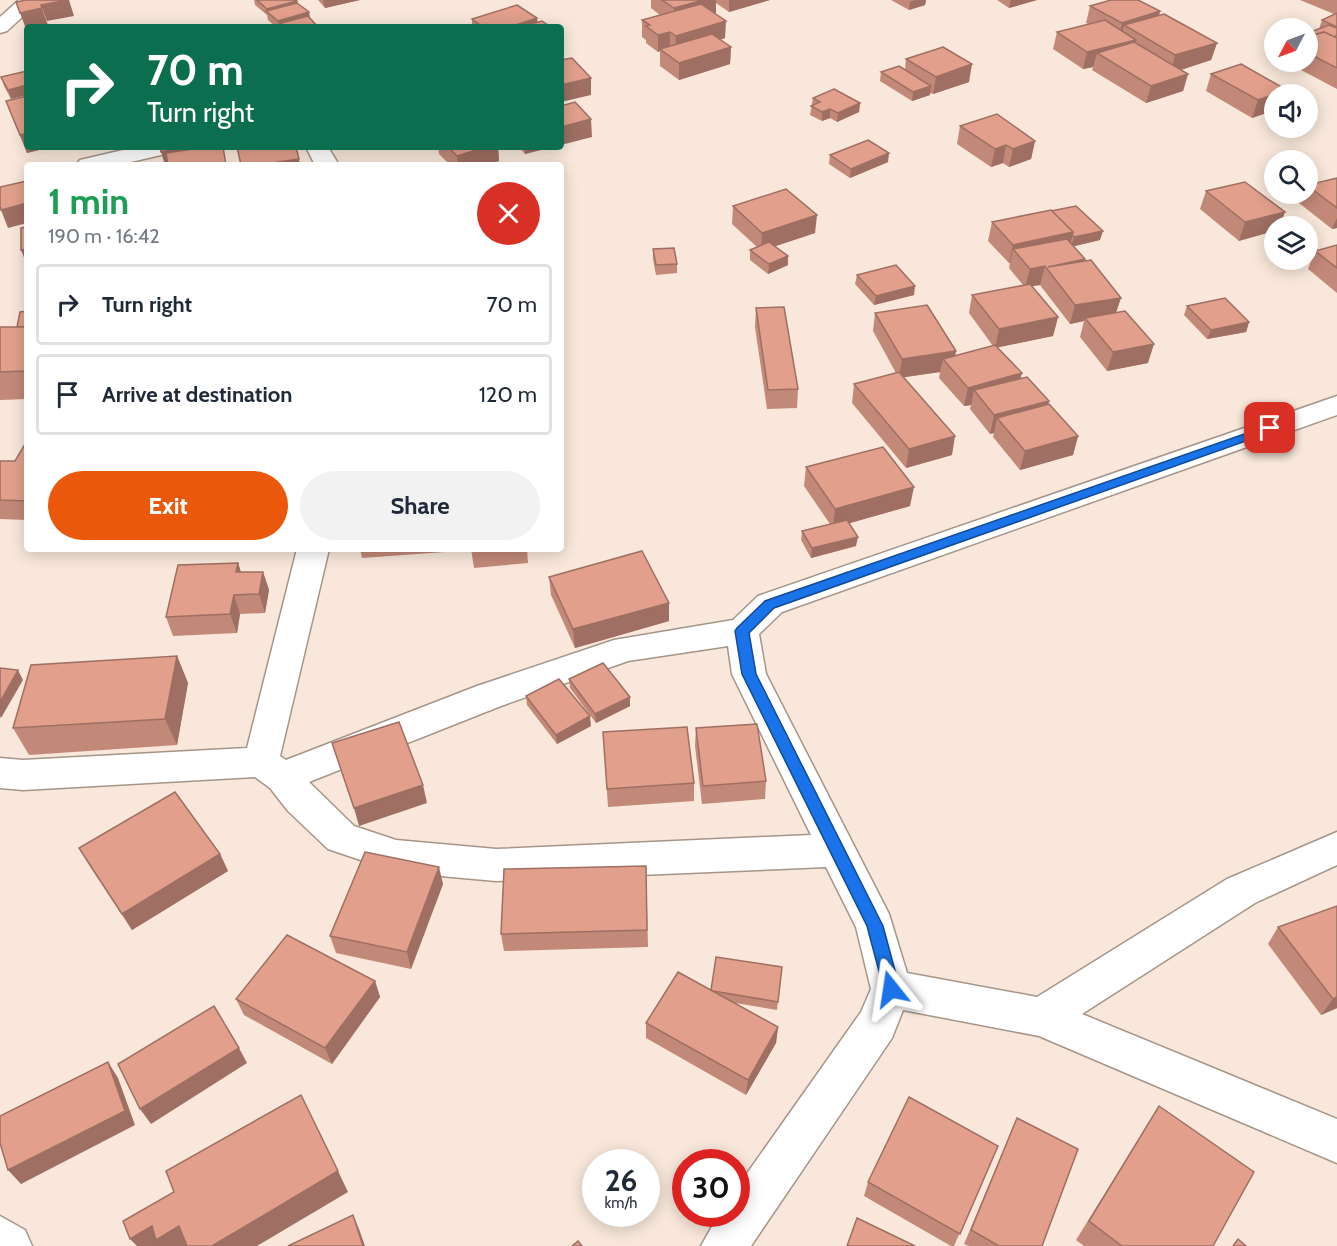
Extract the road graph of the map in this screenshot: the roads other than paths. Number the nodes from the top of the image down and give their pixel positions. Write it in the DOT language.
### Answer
graph roads {
  1 [pos="31,0"];
  2 [pos="0,27"];
  3 [pos="153,150"];
  4 [pos="101,162"];
  5 [pos="1337,405"];
  6 [pos="312,552"];
  7 [pos="742,631"];
  8 [pos="272,770"];
  9 [pos="0,773"];
  10 [pos="1337,848"];
  11 [pos="837,850"];
  12 [pos="891,989"];
  13 [pos="1041,1017"];
  14 [pos="1337,1141"];
  15 [pos="0,1239"];
  16 [pos="9,1246"];
  17 [pos="724,1246"];
  1 -- 2 [label="street"];
  3 -- 4 [label="street"];
  5 -- 7 [label="street"];
  6 -- 8 [label="street"];
  7 -- 8 [label="street"];
  7 -- 11 [label="street"];
  8 -- 9 [label="street"];
  8 -- 11 [label="street"];
  10 -- 13 [label="street"];
  11 -- 12 [label="street"];
  12 -- 13 [label="street"];
  12 -- 17 [label="street"];
  13 -- 14 [label="street"];
  15 -- 16 [label="street"];
}
